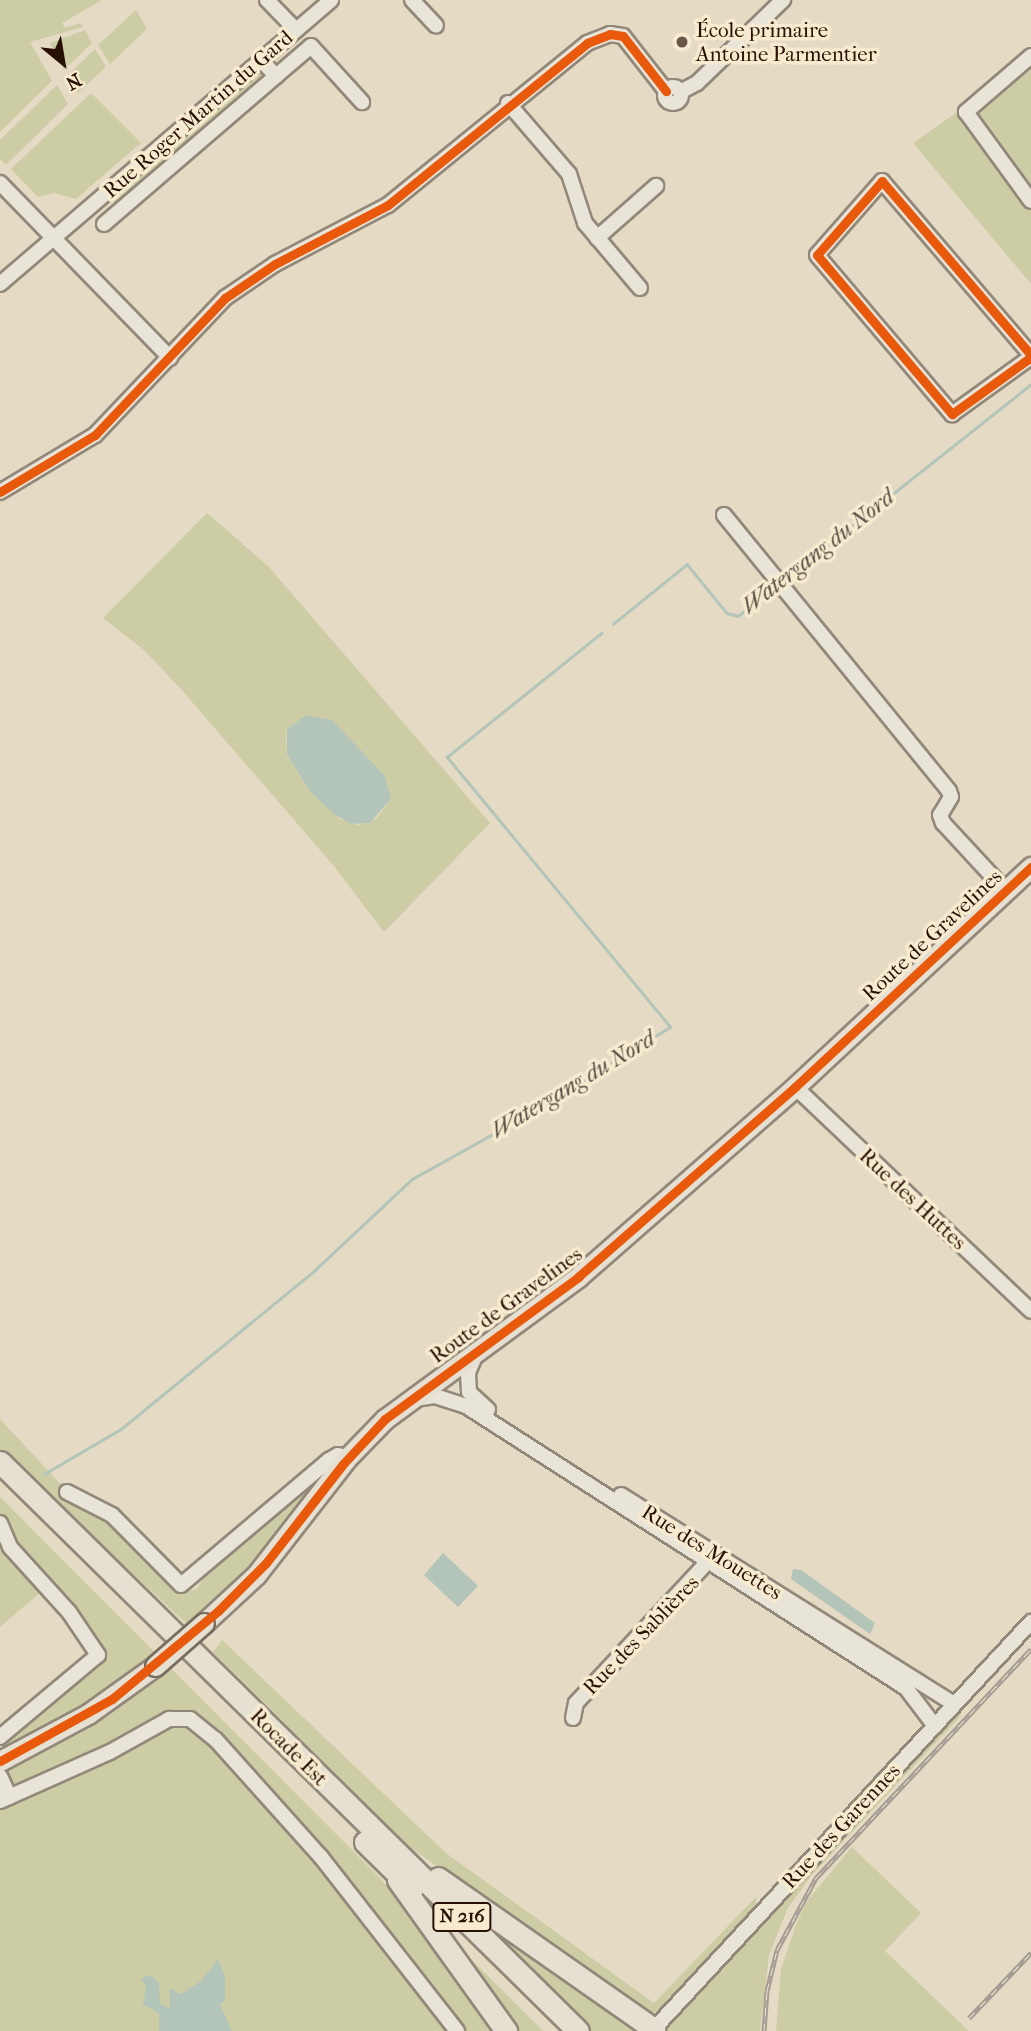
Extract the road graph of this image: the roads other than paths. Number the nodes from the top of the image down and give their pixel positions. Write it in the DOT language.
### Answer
graph roads {
  1 [pos="267,0"];
  2 [pos="331,0"];
  3 [pos="412,0"];
  4 [pos="783,0"];
  5 [pos="436,26"];
  6 [pos="296,30"];
  7 [pos="1031,56"];
  8 [pos="261,60"];
  9 [pos="276,76"];
  10 [pos="362,102"];
  11 [pos="508,103"];
  12 [pos="0,183"];
  13 [pos="656,186"];
  14 [pos="97,201"];
  15 [pos="1031,201"];
  16 [pos="53,238"];
  17 [pos="597,238"];
  18 [pos="0,284"];
  19 [pos="640,288"];
  20 [pos="1031,356"];
  21 [pos="170,358"];
  22 [pos="0,492"];
  23 [pos="724,515"];
  24 [pos="1031,867"];
  25 [pos="1006,891"];
  26 [pos="795,1087"];
  27 [pos="1031,1311"];
  28 [pos="480,1348"];
  29 [pos="444,1377"];
  30 [pos="406,1401"];
  31 [pos="469,1401"];
  32 [pos="348,1457"];
  33 [pos="0,1462"];
  34 [pos="0,1482"];
  35 [pos="67,1492"];
  36 [pos="0,1523"];
  37 [pos="711,1558"];
  38 [pos="1031,1622"];
  39 [pos="954,1704"];
  40 [pos="573,1718"];
  41 [pos="934,1726"];
  42 [pos="0,1737"];
  43 [pos="0,1760"];
  44 [pos="0,1776"];
  45 [pos="5,1799"];
  46 [pos="347,1804"];
  47 [pos="392,1869"];
  48 [pos="653,2030"];
  49 [pos="457,2031"];
  50 [pos="506,2031"];
  51 [pos="558,2031"];
  52 [pos="578,2031"];
  1 -- 6 [label="street"];
  2 -- 6 [label="street, Rue Roger Martin du Gard"];
  3 -- 5 [label="street"];
  4 -- 11 [label="street"];
  6 -- 8 [label="street, Rue Roger Martin du Gard"];
  7 -- 15 [label="street"];
  8 -- 9 [label="street"];
  8 -- 14 [label="street, Rue Roger Martin du Gard"];
  9 -- 10 [label="street, Rue Roger Martin du Gard"];
  9 -- 14 [label="street, Rue Roger Martin du Gard"];
  11 -- 17 [label="street"];
  11 -- 21 [label="street"];
  12 -- 16 [label="street"];
  13 -- 17 [label="street"];
  14 -- 16 [label="street, Rue Roger Martin du Gard"];
  16 -- 18 [label="street, Rue Roger Martin du Gard"];
  16 -- 21 [label="street"];
  17 -- 19 [label="street"];
  20 -- 20 [label="street"];
  21 -- 22 [label="street"];
  23 -- 25 [label="street"];
  24 -- 25 [label="main road, Route de Gravelines"];
  25 -- 26 [label="main road, Route de Gravelines"];
  26 -- 27 [label="street, Rue des Huttes"];
  26 -- 28 [label="main road, Route de Gravelines"];
  28 -- 29 [label="main road, Route de Gravelines"];
  28 -- 31 [label="street"];
  29 -- 30 [label="main road, Route de Gravelines"];
  29 -- 31 [label="street, Rue des Mouettes"];
  30 -- 31 [label="street, Rue des Mouettes"];
  30 -- 32 [label="main road, Route de Gravelines"];
  31 -- 37 [label="street, Rue des Mouettes"];
  32 -- 35 [label="street"];
  32 -- 43 [label="main road, Route de Gravelines, bridge"];
  33 -- 46 [label="highway, Rocade Est / N 216"];
  34 -- 47 [label="highway, Rocade Est / N 216"];
  36 -- 42 [label="street"];
  37 -- 39 [label="street, Rue des Mouettes"];
  37 -- 40 [label="street, Rue des Sablières"];
  37 -- 41 [label="street, Rue des Mouettes"];
  38 -- 39 [label="street, Rue des Garennes"];
  39 -- 41 [label="street, Rue des Garennes"];
  41 -- 48 [label="street, Rue des Garennes"];
  44 -- 45 [label="street"];
  45 -- 49 [label="street"];
  46 -- 48 [label="highway"];
  46 -- 52 [label="highway, Rocade Est / N 216"];
  47 -- 50 [label="highway"];
  47 -- 51 [label="highway, Rocade Est / N 216"];
}
